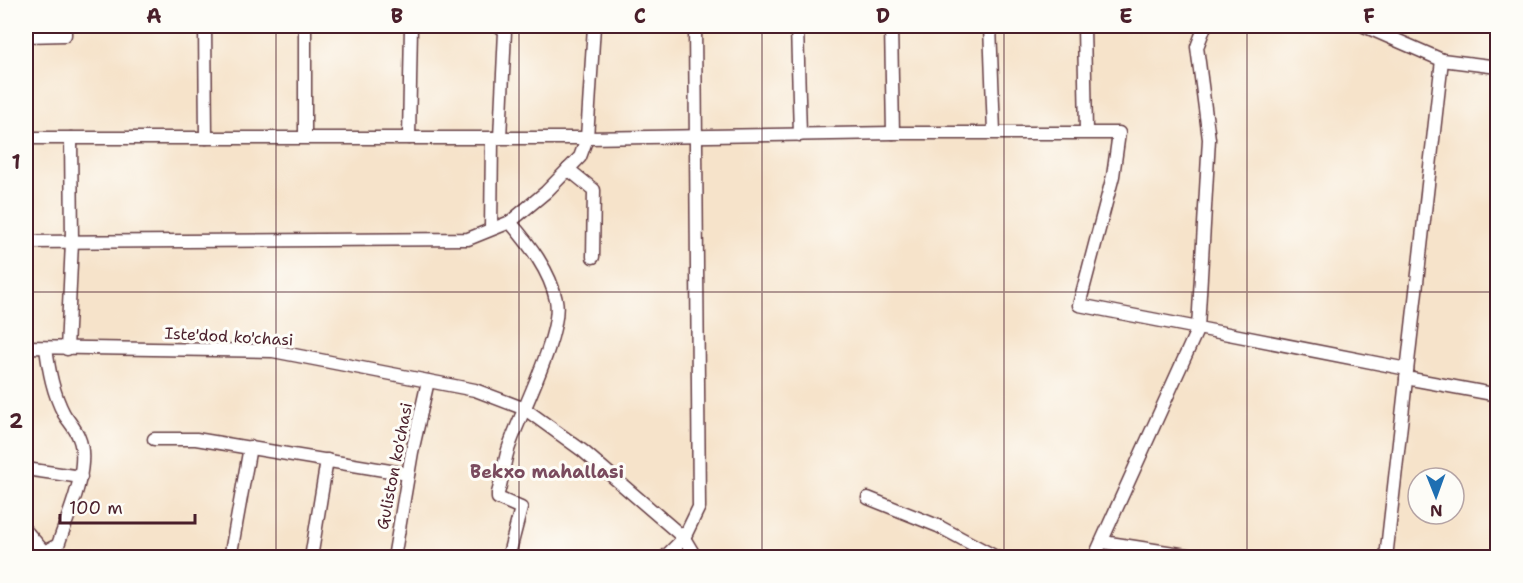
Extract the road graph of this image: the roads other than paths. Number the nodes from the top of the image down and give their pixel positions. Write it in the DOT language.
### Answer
graph roads {
  1 [pos="66,26"];
  2 [pos="206,26"];
  3 [pos="305,26"];
  4 [pos="411,26"];
  5 [pos="499,26"];
  6 [pos="594,26"];
  7 [pos="695,26"];
  8 [pos="797,26"];
  9 [pos="891,26"];
  10 [pos="990,26"];
  11 [pos="1084,26"];
  12 [pos="1205,26"];
  13 [pos="1364,26"];
  14 [pos="26,36"];
  15 [pos="1442,60"];
  16 [pos="1497,67"];
  17 [pos="994,132"];
  18 [pos="1086,132"];
  19 [pos="893,133"];
  20 [pos="800,135"];
  21 [pos="305,136"];
  22 [pos="698,137"];
  23 [pos="26,138"];
  24 [pos="71,138"];
  25 [pos="206,138"];
  26 [pos="409,138"];
  27 [pos="496,138"];
  28 [pos="587,138"];
  29 [pos="568,169"];
  30 [pos="510,222"];
  31 [pos="490,229"];
  32 [pos="26,242"];
  33 [pos="72,242"];
  34 [pos="593,257"];
  35 [pos="1198,328"];
  36 [pos="26,347"];
  37 [pos="46,348"];
  38 [pos="68,349"];
  39 [pos="1406,374"];
  40 [pos="428,381"];
  41 [pos="1497,395"];
  42 [pos="525,409"];
  43 [pos="154,439"];
  44 [pos="250,447"];
  45 [pos="327,460"];
  46 [pos="26,469"];
  47 [pos="408,474"];
  48 [pos="81,477"];
  49 [pos="868,498"];
  50 [pos="26,531"];
  51 [pos="684,538"];
  52 [pos="1103,542"];
  53 [pos="44,555"];
  54 [pos="230,558"];
  55 [pos="311,558"];
  56 [pos="394,558"];
  57 [pos="508,558"];
  58 [pos="664,558"];
  59 [pos="696,558"];
  60 [pos="998,558"];
  61 [pos="1094,558"];
  62 [pos="1206,558"];
  63 [pos="1386,558"];
  1 -- 14 [label="street"];
  2 -- 25 [label="street"];
  3 -- 21 [label="street"];
  4 -- 26 [label="street"];
  5 -- 27 [label="street"];
  6 -- 28 [label="street"];
  7 -- 22 [label="street"];
  8 -- 20 [label="street"];
  9 -- 19 [label="street"];
  10 -- 17 [label="street"];
  11 -- 18 [label="street"];
  12 -- 35 [label="street"];
  13 -- 15 [label="street"];
  15 -- 16 [label="street"];
  15 -- 39 [label="street"];
  17 -- 18 [label="street"];
  17 -- 19 [label="street"];
  18 -- 35 [label="street"];
  19 -- 20 [label="street"];
  20 -- 22 [label="street"];
  21 -- 25 [label="street"];
  21 -- 26 [label="street"];
  22 -- 28 [label="street"];
  22 -- 51 [label="street"];
  23 -- 24 [label="street"];
  24 -- 25 [label="street"];
  24 -- 33 [label="street"];
  26 -- 27 [label="street"];
  27 -- 28 [label="street"];
  27 -- 31 [label="street"];
  28 -- 29 [label="street"];
  29 -- 30 [label="street"];
  29 -- 34 [label="street"];
  30 -- 31 [label="street"];
  30 -- 42 [label="street"];
  31 -- 33 [label="street"];
  32 -- 33 [label="street"];
  33 -- 38 [label="street"];
  35 -- 39 [label="street"];
  35 -- 52 [label="street"];
  36 -- 37 [label="street, Iste'dod ko'chasi"];
  37 -- 38 [label="street, Iste'dod ko'chasi"];
  37 -- 48 [label="street"];
  38 -- 40 [label="street, Iste'dod ko'chasi"];
  39 -- 41 [label="street"];
  39 -- 63 [label="street"];
  40 -- 42 [label="street, Iste'dod ko'chasi"];
  40 -- 47 [label="street, Guliston ko'chasi"];
  42 -- 51 [label="street, Iste'dod ko'chasi"];
  42 -- 57 [label="street"];
  43 -- 44 [label="street"];
  44 -- 45 [label="street"];
  44 -- 54 [label="street"];
  45 -- 47 [label="street"];
  45 -- 55 [label="street"];
  46 -- 48 [label="street"];
  47 -- 56 [label="street, Guliston ko'chasi"];
  48 -- 53 [label="street"];
  49 -- 60 [label="street"];
  50 -- 53 [label="street"];
  51 -- 58 [label="street"];
  51 -- 59 [label="street, Iste'dod ko'chasi"];
  52 -- 61 [label="street"];
  52 -- 62 [label="street"];
}
